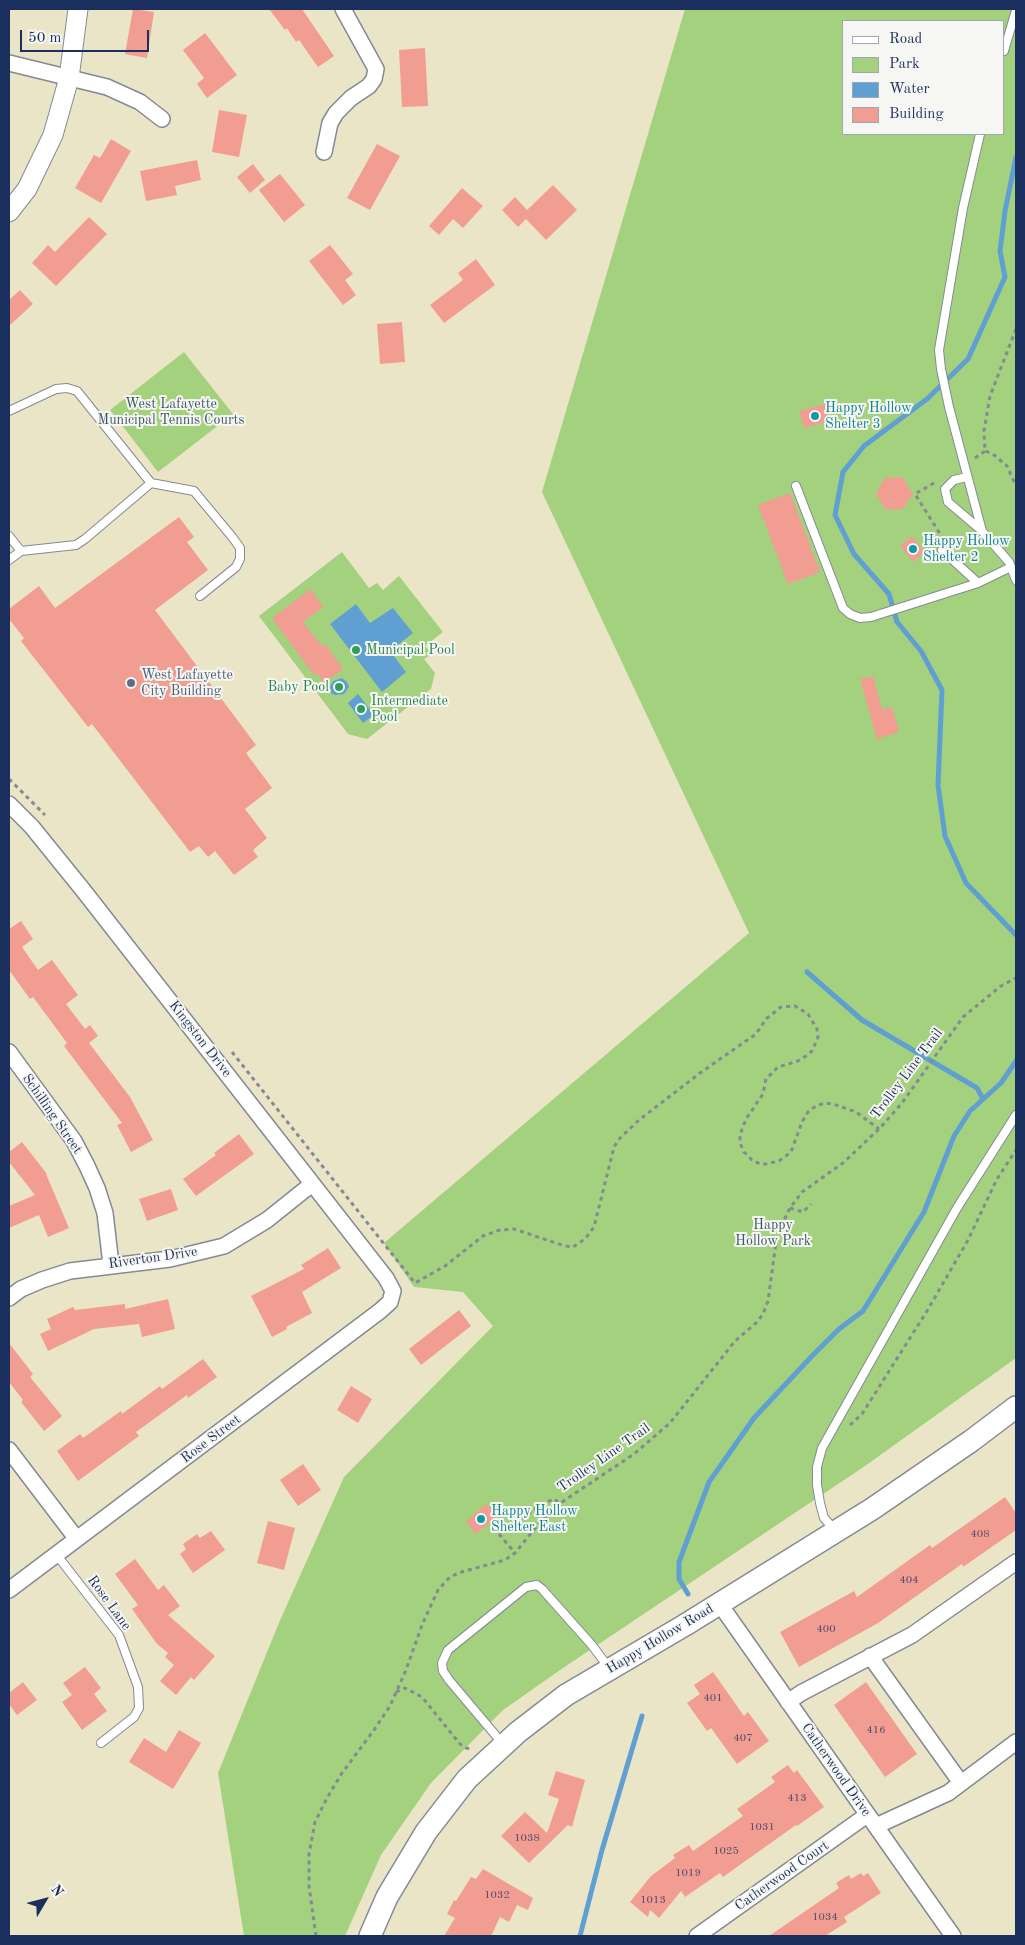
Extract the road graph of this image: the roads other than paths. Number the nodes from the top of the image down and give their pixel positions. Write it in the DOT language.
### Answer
graph roads {
  1 [pos="78,9"];
  2 [pos="343,9"];
  3 [pos="1016,10"];
  4 [pos="1005,48"];
  5 [pos="9,63"];
  6 [pos="69,78"];
  7 [pos="162,119"];
  8 [pos="980,135"];
  9 [pos="324,152"];
  10 [pos="9,212"];
  11 [pos="9,411"];
  12 [pos="967,477"];
  13 [pos="151,482"];
  14 [pos="796,486"];
  15 [pos="982,531"];
  16 [pos="9,536"];
  17 [pos="942,550"];
  18 [pos="21,551"];
  19 [pos="9,560"];
  20 [pos="1011,567"];
  21 [pos="1016,580"];
  22 [pos="978,583"];
  23 [pos="200,596"];
  24 [pos="9,804"];
  25 [pos="9,1052"];
  26 [pos="1016,1115"];
  27 [pos="312,1184"];
  28 [pos="111,1265"];
  29 [pos="386,1278"];
  30 [pos="9,1298"];
  31 [pos="1016,1407"];
  32 [pos="9,1450"];
  33 [pos="836,1532"];
  34 [pos="76,1538"];
  35 [pos="56,1554"];
  36 [pos="1016,1562"];
  37 [pos="9,1590"];
  38 [pos="719,1603"];
  39 [pos="870,1656"];
  40 [pos="610,1669"];
  41 [pos="788,1702"];
  42 [pos="498,1739"];
  43 [pos="1016,1742"];
  44 [pos="101,1743"];
  45 [pos="961,1783"];
  46 [pos="872,1820"];
  47 [pos="370,1936"];
  48 [pos="697,1936"];
  49 [pos="952,1936"];
  1 -- 6 [label="street"];
  2 -- 9 [label="street"];
  3 -- 4 [label="lane"];
  5 -- 6 [label="street"];
  6 -- 7 [label="street"];
  6 -- 10 [label="street"];
  8 -- 12 [label="lane"];
  11 -- 13 [label="lane"];
  12 -- 15 [label="lane"];
  12 -- 15 [label="lane"];
  13 -- 18 [label="lane"];
  13 -- 23 [label="lane"];
  14 -- 22 [label="lane"];
  15 -- 20 [label="lane"];
  16 -- 18 [label="lane"];
  17 -- 22 [label="lane"];
  18 -- 19 [label="lane"];
  20 -- 21 [label="lane"];
  20 -- 22 [label="lane"];
  24 -- 27 [label="street, Kingston Drive"];
  25 -- 28 [label="street, Schilling Street"];
  26 -- 33 [label="lane"];
  27 -- 28 [label="street, Riverton Drive"];
  27 -- 29 [label="street, Kingston Drive"];
  28 -- 30 [label="street, Riverton Drive"];
  29 -- 34 [label="street, Rose Street"];
  31 -- 33 [label="main road, Happy Hollow Road"];
  32 -- 34 [label="street"];
  33 -- 38 [label="main road, Happy Hollow Road"];
  34 -- 35 [label="street, Rose Street"];
  35 -- 37 [label="street, Rose Street"];
  35 -- 44 [label="lane, Rose Lane"];
  36 -- 39 [label="street"];
  38 -- 40 [label="main road, Happy Hollow Road"];
  38 -- 41 [label="street, Catherwood Drive"];
  39 -- 41 [label="street"];
  39 -- 45 [label="street"];
  40 -- 42 [label="main road, Happy Hollow Road"];
  40 -- 42 [label="lane"];
  41 -- 46 [label="street, Catherwood Drive"];
  42 -- 47 [label="main road, Happy Hollow Road"];
  43 -- 45 [label="street, Catherwood Court"];
  45 -- 46 [label="street, Catherwood Court"];
  46 -- 48 [label="street, Catherwood Court"];
  46 -- 49 [label="street, Catherwood Drive"];
}
